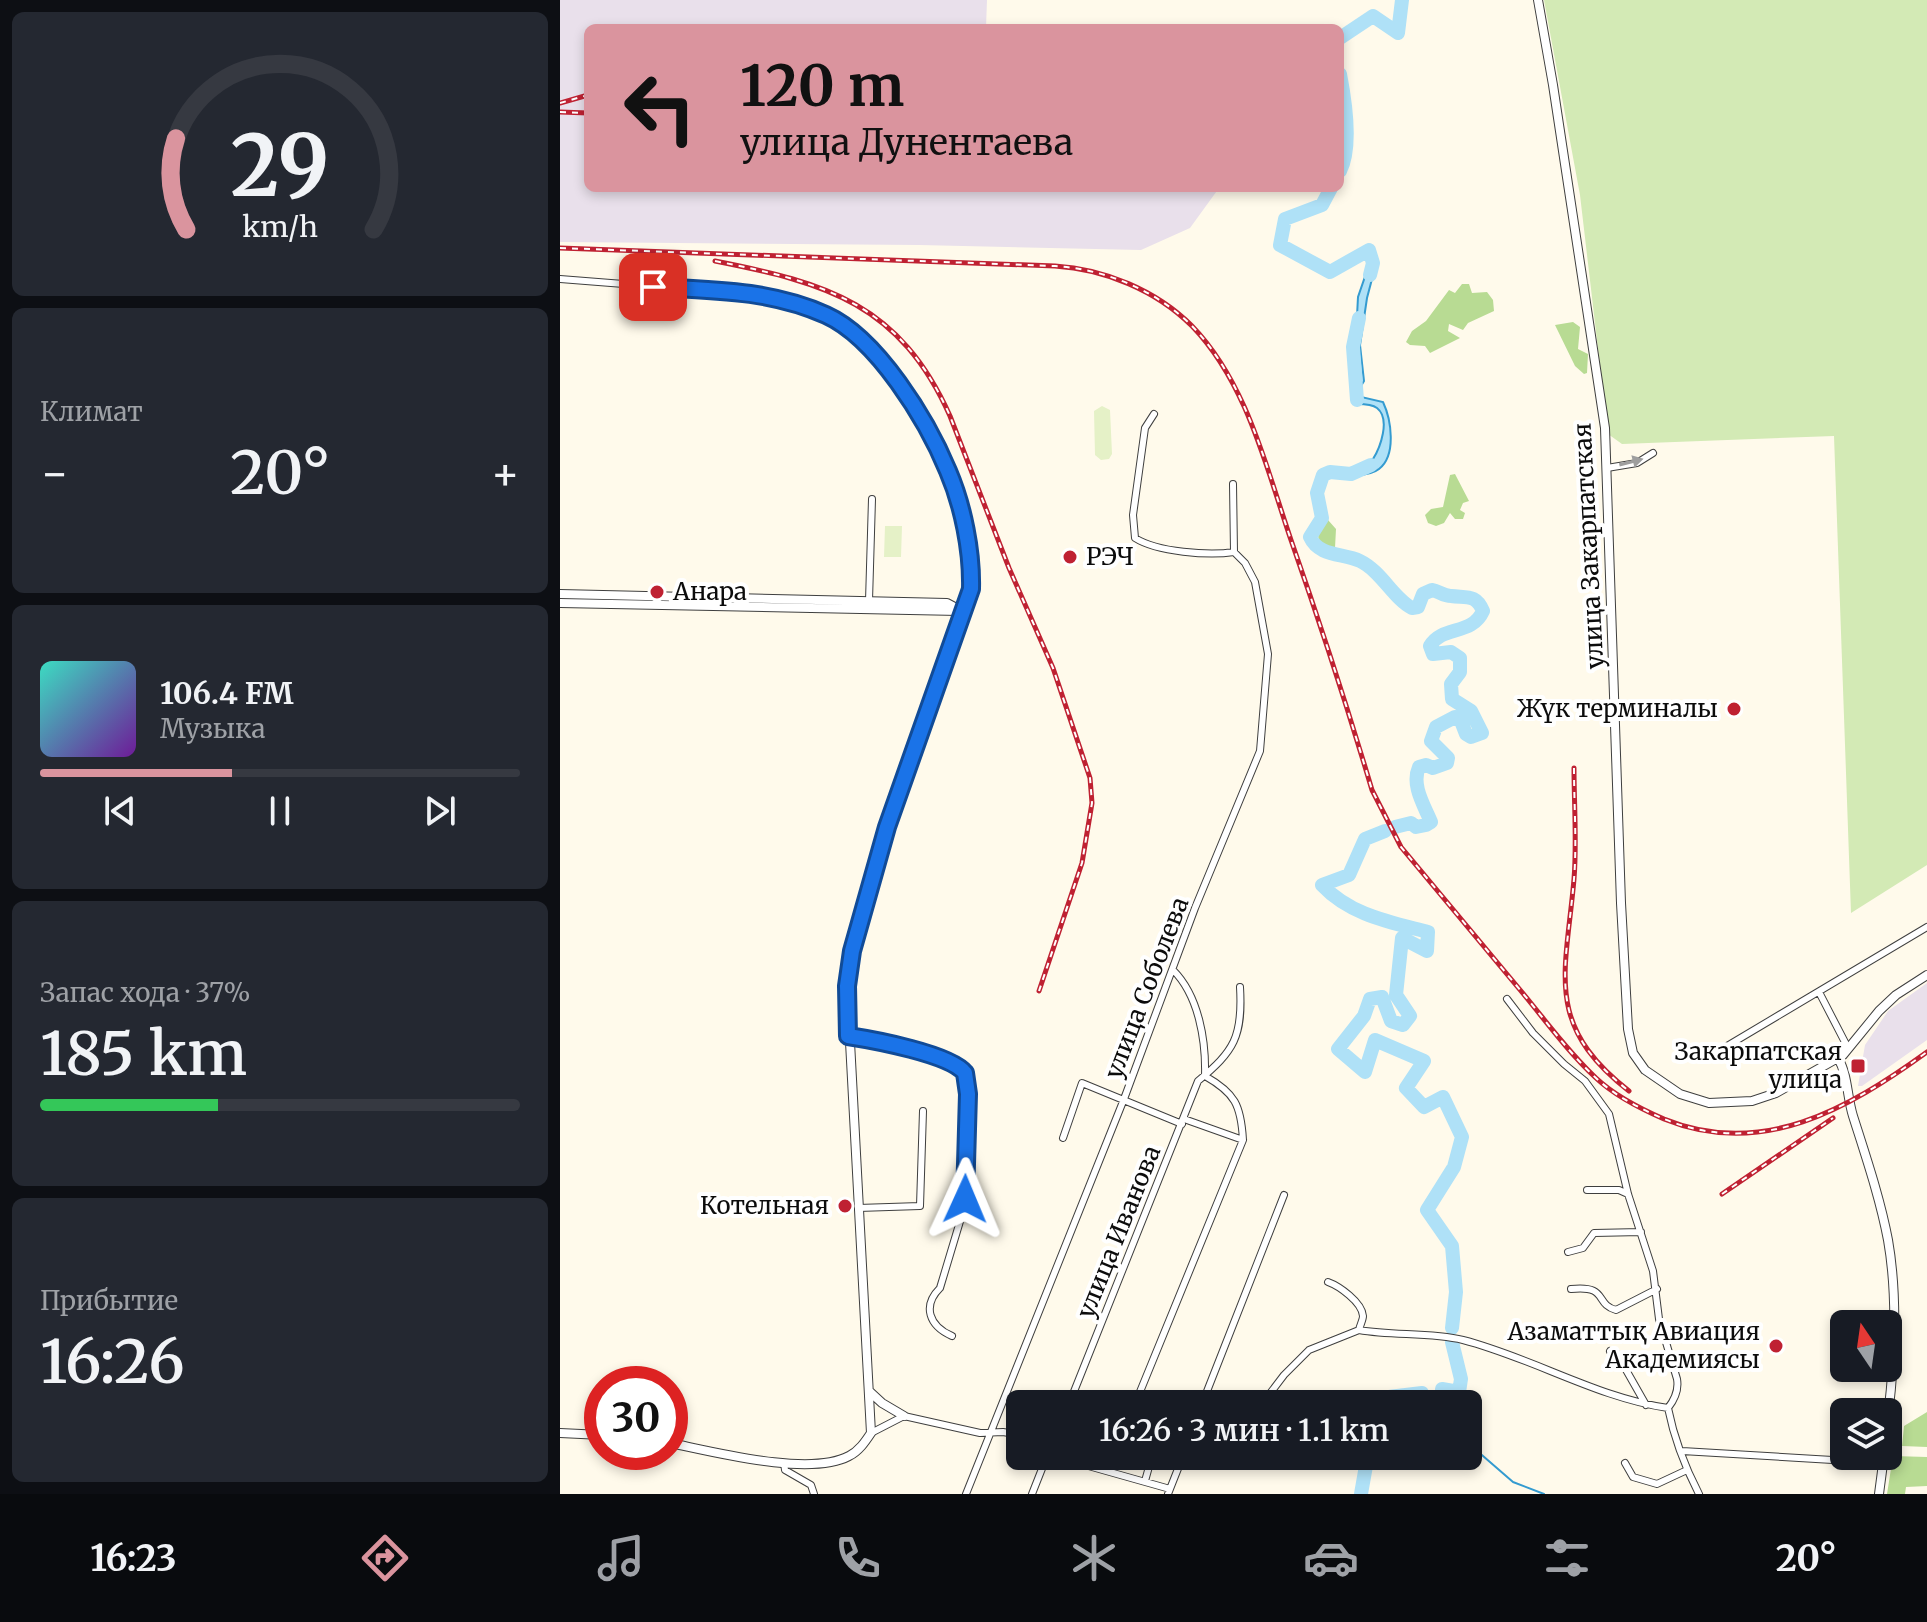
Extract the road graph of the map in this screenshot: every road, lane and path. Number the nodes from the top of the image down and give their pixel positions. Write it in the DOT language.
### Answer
graph roads {
  1 [pos="1538,0"];
  2 [pos="560,279"];
  3 [pos="1154,414"];
  4 [pos="1653,453"];
  5 [pos="1607,468"];
  6 [pos="1233,484"];
  7 [pos="872,499"];
  8 [pos="1234,552"];
  9 [pos="560,594"];
  10 [pos="869,601"];
  11 [pos="560,603"];
  12 [pos="962,611"];
  13 [pos="1927,927"];
  14 [pos="1173,970"];
  15 [pos="1927,975"];
  16 [pos="1240,987"];
  17 [pos="1819,992"];
  18 [pos="1507,999"];
  19 [pos="848,1036"];
  20 [pos="1848,1048"];
  21 [pos="1717,1052"];
  22 [pos="1838,1058"];
  23 [pos="1205,1076"];
  24 [pos="1124,1099"];
  25 [pos="923,1111"];
  26 [pos="1183,1121"];
  27 [pos="1063,1138"];
  28 [pos="1243,1140"];
  29 [pos="1587,1190"];
  30 [pos="1628,1194"];
  31 [pos="1284,1195"];
  32 [pos="858,1208"];
  33 [pos="1641,1232"];
  34 [pos="1568,1252"];
  35 [pos="1328,1282"];
  36 [pos="1571,1289"];
  37 [pos="1657,1289"];
  38 [pos="1359,1330"];
  39 [pos="952,1336"];
  40 [pos="1610,1351"];
  41 [pos="1075,1390"];
  42 [pos="1141,1390"];
  43 [pos="1207,1390"];
  44 [pos="1273,1390"];
  45 [pos="868,1391"];
  46 [pos="1889,1398"];
  47 [pos="1646,1405"];
  48 [pos="1668,1408"];
  49 [pos="904,1416"];
  50 [pos="560,1433"];
  51 [pos="871,1433"];
  52 [pos="1006,1433"];
  53 [pos="584,1434"];
  54 [pos="991,1434"];
  55 [pos="688,1446"];
  56 [pos="1682,1451"];
  57 [pos="1830,1457"];
  58 [pos="784,1463"];
  59 [pos="1625,1463"];
  60 [pos="1043,1470"];
  61 [pos="1103,1470"];
  62 [pos="1148,1470"];
  63 [pos="1178,1470"];
  64 [pos="1687,1470"];
  65 [pos="1882,1470"];
  66 [pos="1145,1481"];
  67 [pos="1657,1484"];
  68 [pos="1169,1492"];
  69 [pos="814,1494"];
  70 [pos="966,1494"];
  71 [pos="1032,1494"];
  72 [pos="1656,1494"];
  73 [pos="1699,1494"];
  74 [pos="1879,1494"];
  1 -- 5 [label="street, улица Закарпатская"];
  2 -- 12 [label="street"];
  3 -- 8 [label="street"];
  5 -- 4 [label="street, one-way"];
  5 -- 22 [label="street, улица Закарпатская"];
  6 -- 8 [label="street"];
  7 -- 10 [label="street"];
  8 -- 14 [label="street, улица Соболева"];
  9 -- 10 [label="street"];
  10 -- 12 [label="street"];
  11 -- 12 [label="street"];
  12 -- 19 [label="street"];
  13 -- 17 [label="street"];
  14 -- 23 [label="street"];
  14 -- 24 [label="street, улица Соболева"];
  15 -- 20 [label="street"];
  16 -- 23 [label="street, улица Иванова"];
  17 -- 20 [label="street"];
  17 -- 21 [label="street"];
  18 -- 30 [label="street"];
  19 -- 32 [label="street"];
  19 -- 39 [label="street"];
  20 -- 22 [label="street"];
  22 -- 46 [label="street"];
  23 -- 26 [label="street, улица Иванова"];
  23 -- 28 [label="street"];
  24 -- 26 [label="street"];
  24 -- 27 [label="street"];
  24 -- 54 [label="street, улица Соболева"];
  25 -- 32 [label="street"];
  26 -- 28 [label="street"];
  26 -- 41 [label="street, улица Иванова"];
  28 -- 42 [label="street"];
  29 -- 30 [label="street"];
  30 -- 33 [label="street"];
  31 -- 43 [label="street"];
  32 -- 45 [label="street"];
  33 -- 34 [label="street"];
  33 -- 37 [label="street"];
  35 -- 38 [label="street"];
  36 -- 37 [label="street"];
  37 -- 48 [label="street"];
  38 -- 44 [label="street"];
  38 -- 47 [label="street"];
  40 -- 47 [label="street"];
  45 -- 49 [label="street"];
  45 -- 51 [label="street"];
  47 -- 48 [label="street"];
  48 -- 56 [label="street"];
  49 -- 51 [label="street"];
  49 -- 54 [label="street"];
  50 -- 53 [label="street"];
  51 -- 58 [label="street"];
  52 -- 54 [label="street"];
  54 -- 70 [label="street, улица Соболева"];
  55 -- 58 [label="street"];
  56 -- 57 [label="street"];
  56 -- 64 [label="street"];
  58 -- 69 [label="street"];
  59 -- 67 [label="street"];
  60 -- 71 [label="street"];
  61 -- 66 [label="street"];
  62 -- 66 [label="street"];
  63 -- 68 [label="street"];
  64 -- 67 [label="street"];
  64 -- 73 [label="street"];
  65 -- 74 [label="street"];
  66 -- 68 [label="street"];
  67 -- 72 [label="street"];
}
